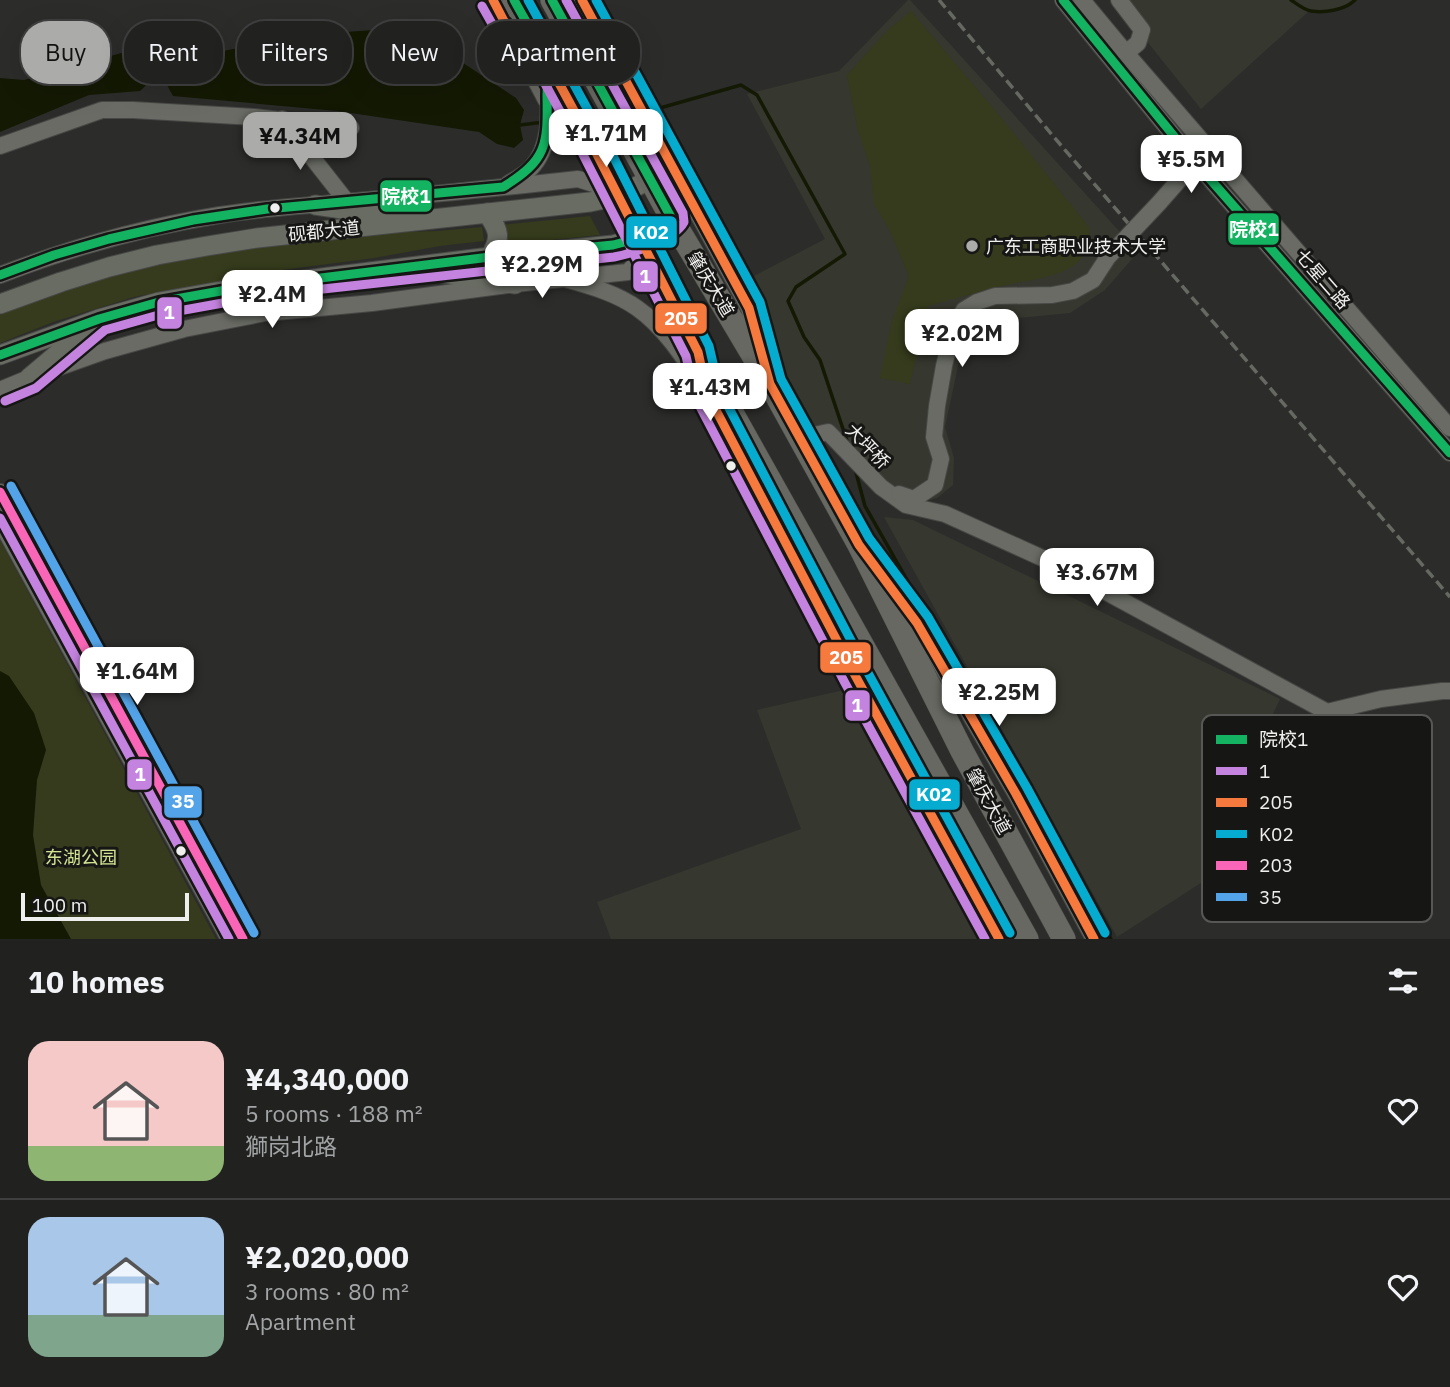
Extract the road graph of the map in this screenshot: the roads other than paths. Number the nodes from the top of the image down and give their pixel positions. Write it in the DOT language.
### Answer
graph roads {
  1 [pos="493,0"];
  2 [pos="552,0"];
  3 [pos="582,0"];
  4 [pos="1063,0"];
  5 [pos="1082,0"];
  6 [pos="1119,0"];
  7 [pos="509,10"];
  8 [pos="1126,53"];
  9 [pos="557,101"];
  10 [pos="282,119"];
  11 [pos="351,128"];
  12 [pos="0,146"];
  13 [pos="1195,162"];
  14 [pos="650,179"];
  15 [pos="503,187"];
  16 [pos="619,196"];
  17 [pos="347,202"];
  18 [pos="315,205"];
  19 [pos="487,213"];
  20 [pos="672,219"];
  21 [pos="420,220"];
  22 [pos="640,238"];
  23 [pos="491,257"];
  24 [pos="409,268"];
  25 [pos="0,275"];
  26 [pos="565,279"];
  27 [pos="515,284"];
  28 [pos="0,304"];
  29 [pos="99,319"];
  30 [pos="698,352"];
  31 [pos="0,355"];
  32 [pos="29,378"];
  33 [pos="770,384"];
  34 [pos="0,390"];
  35 [pos="707,393"];
  36 [pos="739,426"];
  37 [pos="1450,428"];
  38 [pos="800,438"];
  39 [pos="1450,453"];
  40 [pos="881,487"];
  41 [pos="0,492"];
  42 [pos="0,521"];
  43 [pos="859,545"];
  44 [pos="1450,691"];
  45 [pos="229,939"];
  46 [pos="243,939"];
  47 [pos="999,939"];
  48 [pos="1027,939"];
  49 [pos="1064,939"];
  50 [pos="1094,939"];
  1 -- 7 [label="street"];
  2 -- 14 [label="highway, 肇庆大道"];
  3 -- 33 [label="street"];
  4 -- 13 [label="street, 七星二路"];
  5 -- 8 [label="street, 七星二路"];
  6 -- 8 [label="street"];
  7 -- 9 [label="street"];
  7 -- 9 [label="highway, 肇庆大道"];
  8 -- 37 [label="street, 七星二路"];
  9 -- 15 [label="street"];
  9 -- 16 [label="highway, 肇庆大道"];
  10 -- 11 [label="street"];
  10 -- 12 [label="street"];
  10 -- 17 [label="street"];
  13 -- 39 [label="street, 七星二路"];
  13 -- 40 [label="street, bridge"];
  14 -- 16 [label="main road, 砚都大道"];
  14 -- 20 [label="highway, 肇庆大道"];
  15 -- 16 [label="street"];
  15 -- 17 [label="street"];
  16 -- 19 [label="main road, 砚都大道"];
  16 -- 22 [label="highway, 肇庆大道"];
  17 -- 18 [label="street"];
  18 -- 21 [label="main road"];
  18 -- 25 [label="street"];
  19 -- 21 [label="main road, 砚都大道"];
  19 -- 23 [label="main road"];
  20 -- 22 [label="main road"];
  20 -- 33 [label="highway, 肇庆大道"];
  21 -- 28 [label="main road, 砚都大道"];
  22 -- 23 [label="main road"];
  22 -- 26 [label="street"];
  22 -- 30 [label="highway, 肇庆大道"];
  23 -- 24 [label="main road"];
  24 -- 27 [label="main road"];
  24 -- 29 [label="main road"];
  26 -- 27 [label="street"];
  26 -- 35 [label="street"];
  27 -- 32 [label="street"];
  29 -- 31 [label="main road"];
  29 -- 32 [label="main road"];
  30 -- 35 [label="street"];
  30 -- 36 [label="highway, 肇庆大道"];
  32 -- 34 [label="street"];
  33 -- 38 [label="highway, 肇庆大道"];
  35 -- 36 [label="street"];
  35 -- 47 [label="street"];
  36 -- 48 [label="highway, 肇庆大道"];
  38 -- 40 [label="street, 大坪桥"];
  38 -- 43 [label="highway, 肇庆大道"];
  40 -- 44 [label="street"];
  41 -- 46 [label="street"];
  42 -- 45 [label="street"];
  43 -- 49 [label="highway, 肇庆大道"];
  43 -- 50 [label="street"];
}
